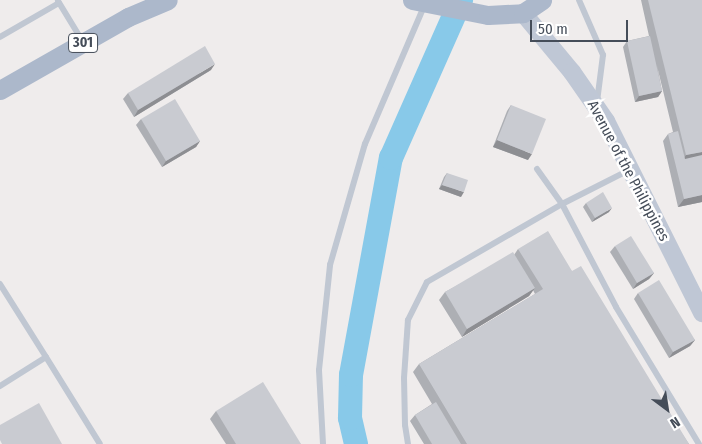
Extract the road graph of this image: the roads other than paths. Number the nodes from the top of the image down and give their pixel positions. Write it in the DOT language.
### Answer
graph roads {
  1 [pos="168,0"];
  2 [pos="542,0"];
  3 [pos="579,0"];
  4 [pos="58,1"];
  5 [pos="418,1"];
  6 [pos="523,13"];
  7 [pos="0,37"];
  8 [pos="83,42"];
  9 [pos="0,90"];
  10 [pos="596,106"];
  11 [pos="537,169"];
  12 [pos="630,169"];
  13 [pos="562,204"];
  14 [pos="0,284"];
  15 [pos="702,313"];
  16 [pos="46,357"];
  17 [pos="0,386"];
  18 [pos="100,444"];
  19 [pos="323,444"];
  20 [pos="408,444"];
  21 [pos="699,444"];
  1 -- 8 [label="main road, 301"];
  2 -- 6 [label="main road"];
  3 -- 10 [label="lane"];
  4 -- 7 [label="lane"];
  4 -- 8 [label="lane"];
  5 -- 6 [label="main road"];
  5 -- 19 [label="lane"];
  6 -- 10 [label="main road, Avenue of the Philippines"];
  8 -- 9 [label="main road, 301"];
  10 -- 12 [label="main road, Avenue of the Philippines"];
  11 -- 13 [label="lane"];
  12 -- 13 [label="lane"];
  12 -- 15 [label="main road, Avenue of the Philippines"];
  13 -- 20 [label="lane"];
  13 -- 21 [label="lane"];
  14 -- 16 [label="lane"];
  16 -- 17 [label="lane"];
  16 -- 18 [label="lane"];
}
